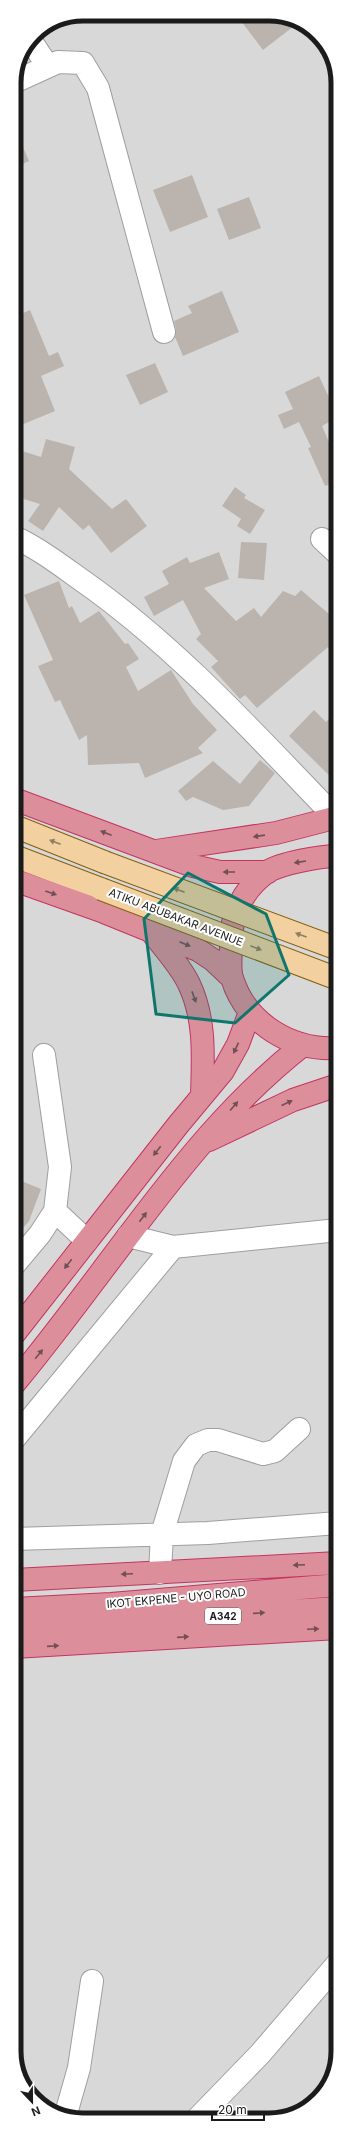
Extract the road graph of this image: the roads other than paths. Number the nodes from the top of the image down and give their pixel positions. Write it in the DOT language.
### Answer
graph roads {
  1 [pos="34,45"];
  2 [pos="47,65"];
  3 [pos="21,78"];
  4 [pos="164,332"];
  5 [pos="322,539"];
  6 [pos="21,540"];
  7 [pos="331,547"];
  8 [pos="21,801"];
  9 [pos="331,812"];
  10 [pos="331,819"];
  11 [pos="21,829"];
  12 [pos="153,851"];
  13 [pos="331,857"];
  14 [pos="21,859"];
  15 [pos="268,872"];
  16 [pos="21,883"];
  17 [pos="150,930"];
  18 [pos="331,945"];
  19 [pos="331,976"];
  20 [pos="231,977"];
  21 [pos="250,1012"];
  22 [pos="303,1045"];
  23 [pos="331,1048"];
  24 [pos="44,1055"];
  25 [pos="331,1087"];
  26 [pos="202,1096"];
  27 [pos="201,1144"];
  28 [pos="55,1211"];
  29 [pos="331,1231"];
  30 [pos="128,1236"];
  31 [pos="87,1241"];
  32 [pos="173,1247"];
  33 [pos="21,1257"];
  34 [pos="21,1325"];
  35 [pos="21,1375"];
  36 [pos="299,1429"];
  37 [pos="21,1431"];
  38 [pos="331,1524"];
  39 [pos="162,1534"];
  40 [pos="21,1539"];
  41 [pos="331,1563"];
  42 [pos="160,1573"];
  43 [pos="21,1580"];
  44 [pos="331,1586"];
  45 [pos="331,1608"];
  46 [pos="21,1609"];
  47 [pos="110,1613"];
  48 [pos="331,1628"];
  49 [pos="21,1641"];
  50 [pos="21,1643"];
  51 [pos="331,1971"];
  52 [pos="92,1981"];
  53 [pos="67,2111"];
  54 [pos="203,2113"];
  1 -- 2 [label="street"];
  2 -- 3 [label="street"];
  2 -- 4 [label="street"];
  5 -- 7 [label="street"];
  6 -- 9 [label="street"];
  12 -- 8 [label="highway, one-way"];
  10 -- 12 [label="highway, one-way"];
  18 -- 11 [label="main road, one-way, bridge"];
  15 -- 12 [label="highway, one-way"];
  13 -- 15 [label="highway, one-way"];
  14 -- 19 [label="main road, ATIKU ABUBAKAR AVENUE, one-way, bridge"];
  15 -- 20 [label="highway"];
  16 -- 17 [label="highway, one-way"];
  17 -- 20 [label="highway, one-way"];
  17 -- 26 [label="highway, one-way"];
  20 -- 21 [label="highway"];
  21 -- 22 [label="highway"];
  21 -- 26 [label="highway, one-way"];
  22 -- 23 [label="highway"];
  27 -- 22 [label="highway, one-way"];
  24 -- 28 [label="street"];
  27 -- 25 [label="highway, one-way"];
  26 -- 31 [label="highway, one-way"];
  30 -- 27 [label="highway, one-way"];
  28 -- 31 [label="street"];
  28 -- 33 [label="street"];
  29 -- 32 [label="street"];
  30 -- 32 [label="street"];
  35 -- 30 [label="highway, one-way"];
  31 -- 34 [label="highway, one-way"];
  32 -- 37 [label="street"];
  36 -- 39 [label="street"];
  38 -- 39 [label="street"];
  39 -- 40 [label="street"];
  39 -- 42 [label="street"];
  41 -- 42 [label="highway, one-way"];
  42 -- 43 [label="highway, one-way"];
  44 -- 47 [label="highway, IKOT EKPENE - UYO ROAD / A342"];
  47 -- 45 [label="highway, IKOT EKPENE - UYO ROAD / A342, one-way"];
  46 -- 47 [label="highway, IKOT EKPENE - UYO ROAD / A342"];
  47 -- 49 [label="highway, IKOT EKPENE - UYO ROAD / A342"];
  50 -- 48 [label="highway, one-way"];
  51 -- 54 [label="street"];
  52 -- 53 [label="street"];
}
